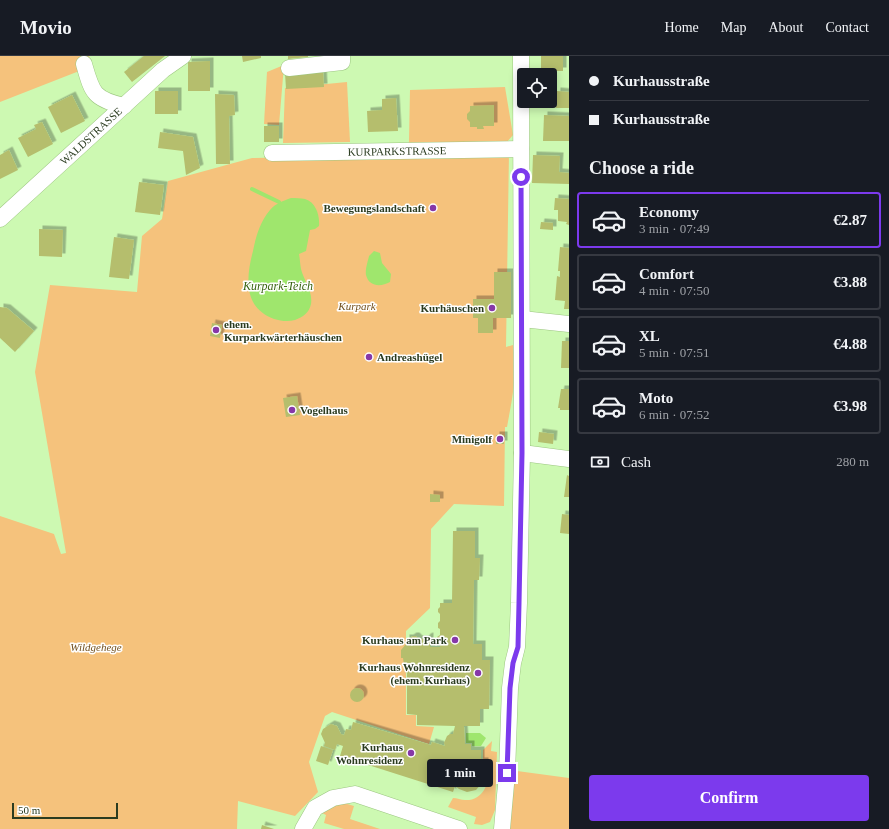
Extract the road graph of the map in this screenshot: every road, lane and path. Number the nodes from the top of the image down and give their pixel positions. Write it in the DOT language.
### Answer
graph roads {
  1 [pos="183,56"];
  2 [pos="342,56"];
  3 [pos="521,56"];
  4 [pos="84,64"];
  5 [pos="289,68"];
  6 [pos="124,106"];
  7 [pos="521,149"];
  8 [pos="272,154"];
  9 [pos="0,219"];
  10 [pos="522,319"];
  11 [pos="569,324"];
  12 [pos="522,453"];
  13 [pos="569,459"];
  14 [pos="304,826"];
  15 [pos="459,829"];
  16 [pos="502,829"];
  1 -- 6 [label="street, WALDSTRASSE"];
  2 -- 5 [label="street"];
  3 -- 7 [label="street"];
  4 -- 6 [label="street"];
  6 -- 9 [label="street, WALDSTRASSE"];
  7 -- 8 [label="street, KURPARKSTRASSE"];
  7 -- 10 [label="street"];
  10 -- 11 [label="street"];
  10 -- 12 [label="street"];
  12 -- 13 [label="street"];
  12 -- 16 [label="street"];
  14 -- 15 [label="street"];
}
